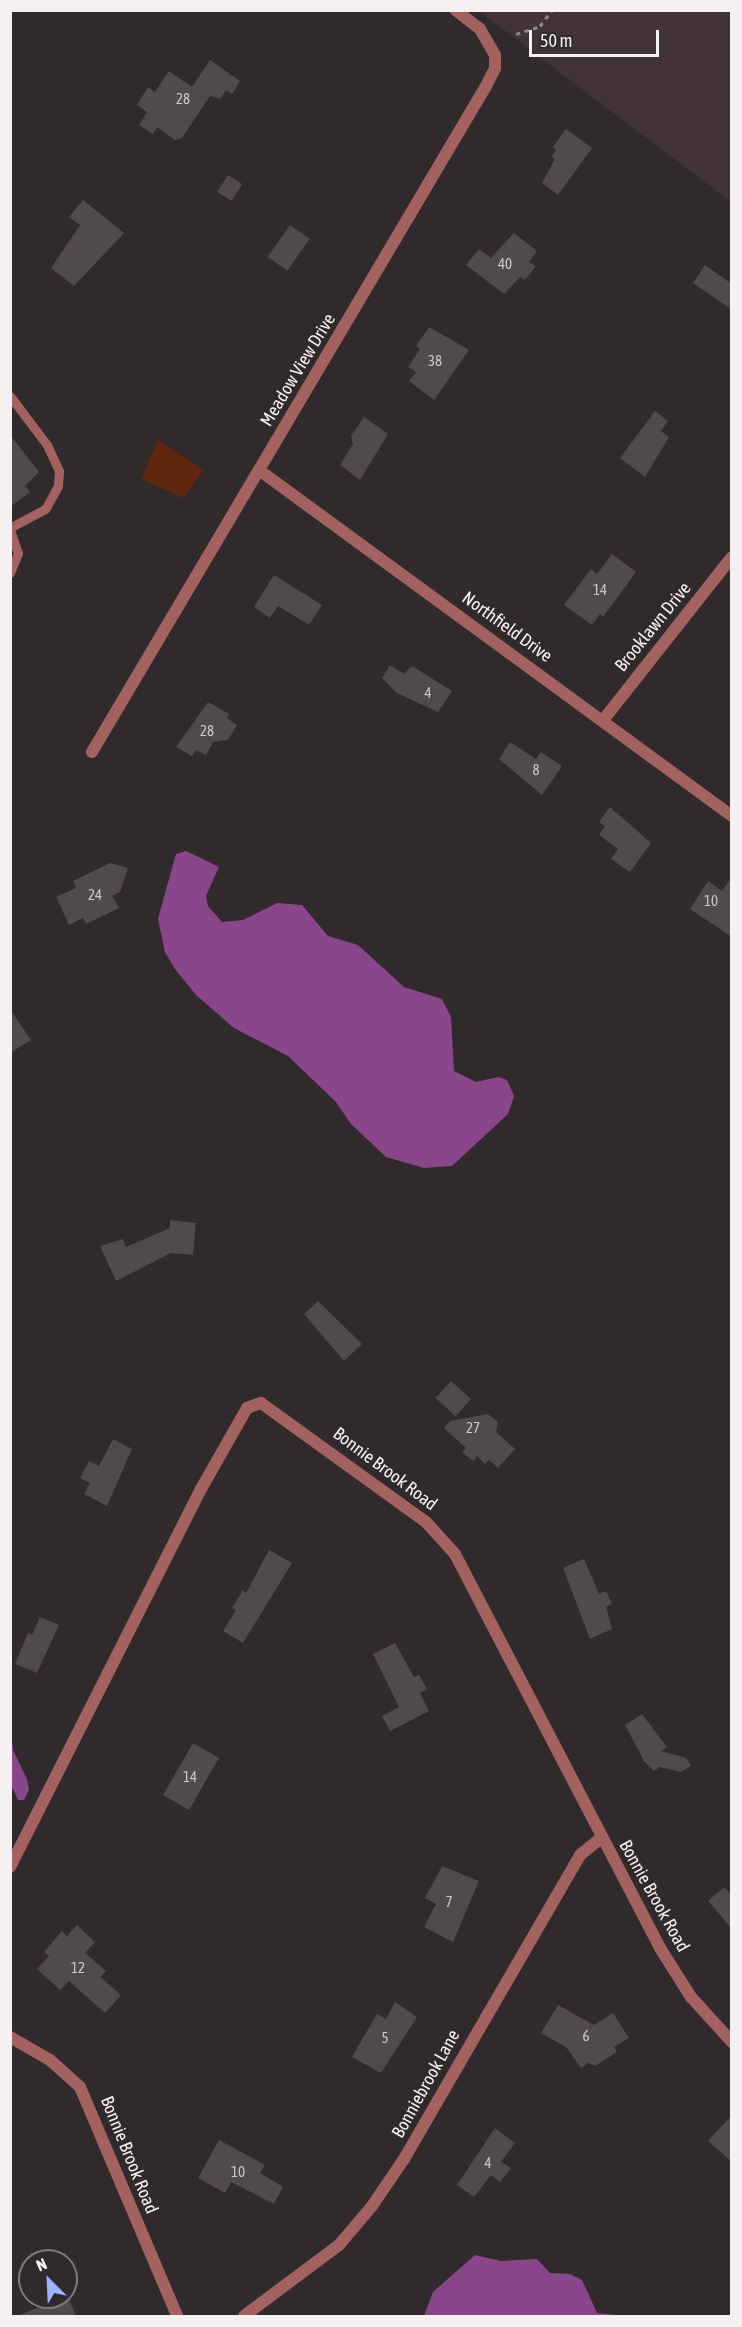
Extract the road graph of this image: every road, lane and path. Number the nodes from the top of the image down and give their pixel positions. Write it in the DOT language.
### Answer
graph roads {
  1 [pos="456,10"];
  2 [pos="552,10"];
  3 [pos="516,34"];
  4 [pos="10,396"];
  5 [pos="259,470"];
  6 [pos="10,529"];
  7 [pos="732,557"];
  8 [pos="10,573"];
  9 [pos="604,719"];
  10 [pos="92,752"];
  11 [pos="732,816"];
  12 [pos="602,1838"];
  13 [pos="10,1867"];
  14 [pos="10,2037"];
  15 [pos="732,2042"];
  16 [pos="177,2316"];
  17 [pos="244,2316"];
  1 -- 5 [label="street, Meadow View Drive"];
  2 -- 3 [label="path"];
  4 -- 6 [label="lane"];
  5 -- 9 [label="street, Northfield Drive"];
  5 -- 10 [label="street, Meadow View Drive"];
  6 -- 8 [label="lane"];
  7 -- 9 [label="street, Brooklawn Drive"];
  9 -- 11 [label="street, Northfield Drive"];
  12 -- 13 [label="street, Bonnie Brook Road"];
  12 -- 15 [label="street, Bonnie Brook Road"];
  12 -- 17 [label="street, Bonniebrook Lane"];
  14 -- 16 [label="street, Bonnie Brook Road"];
}
